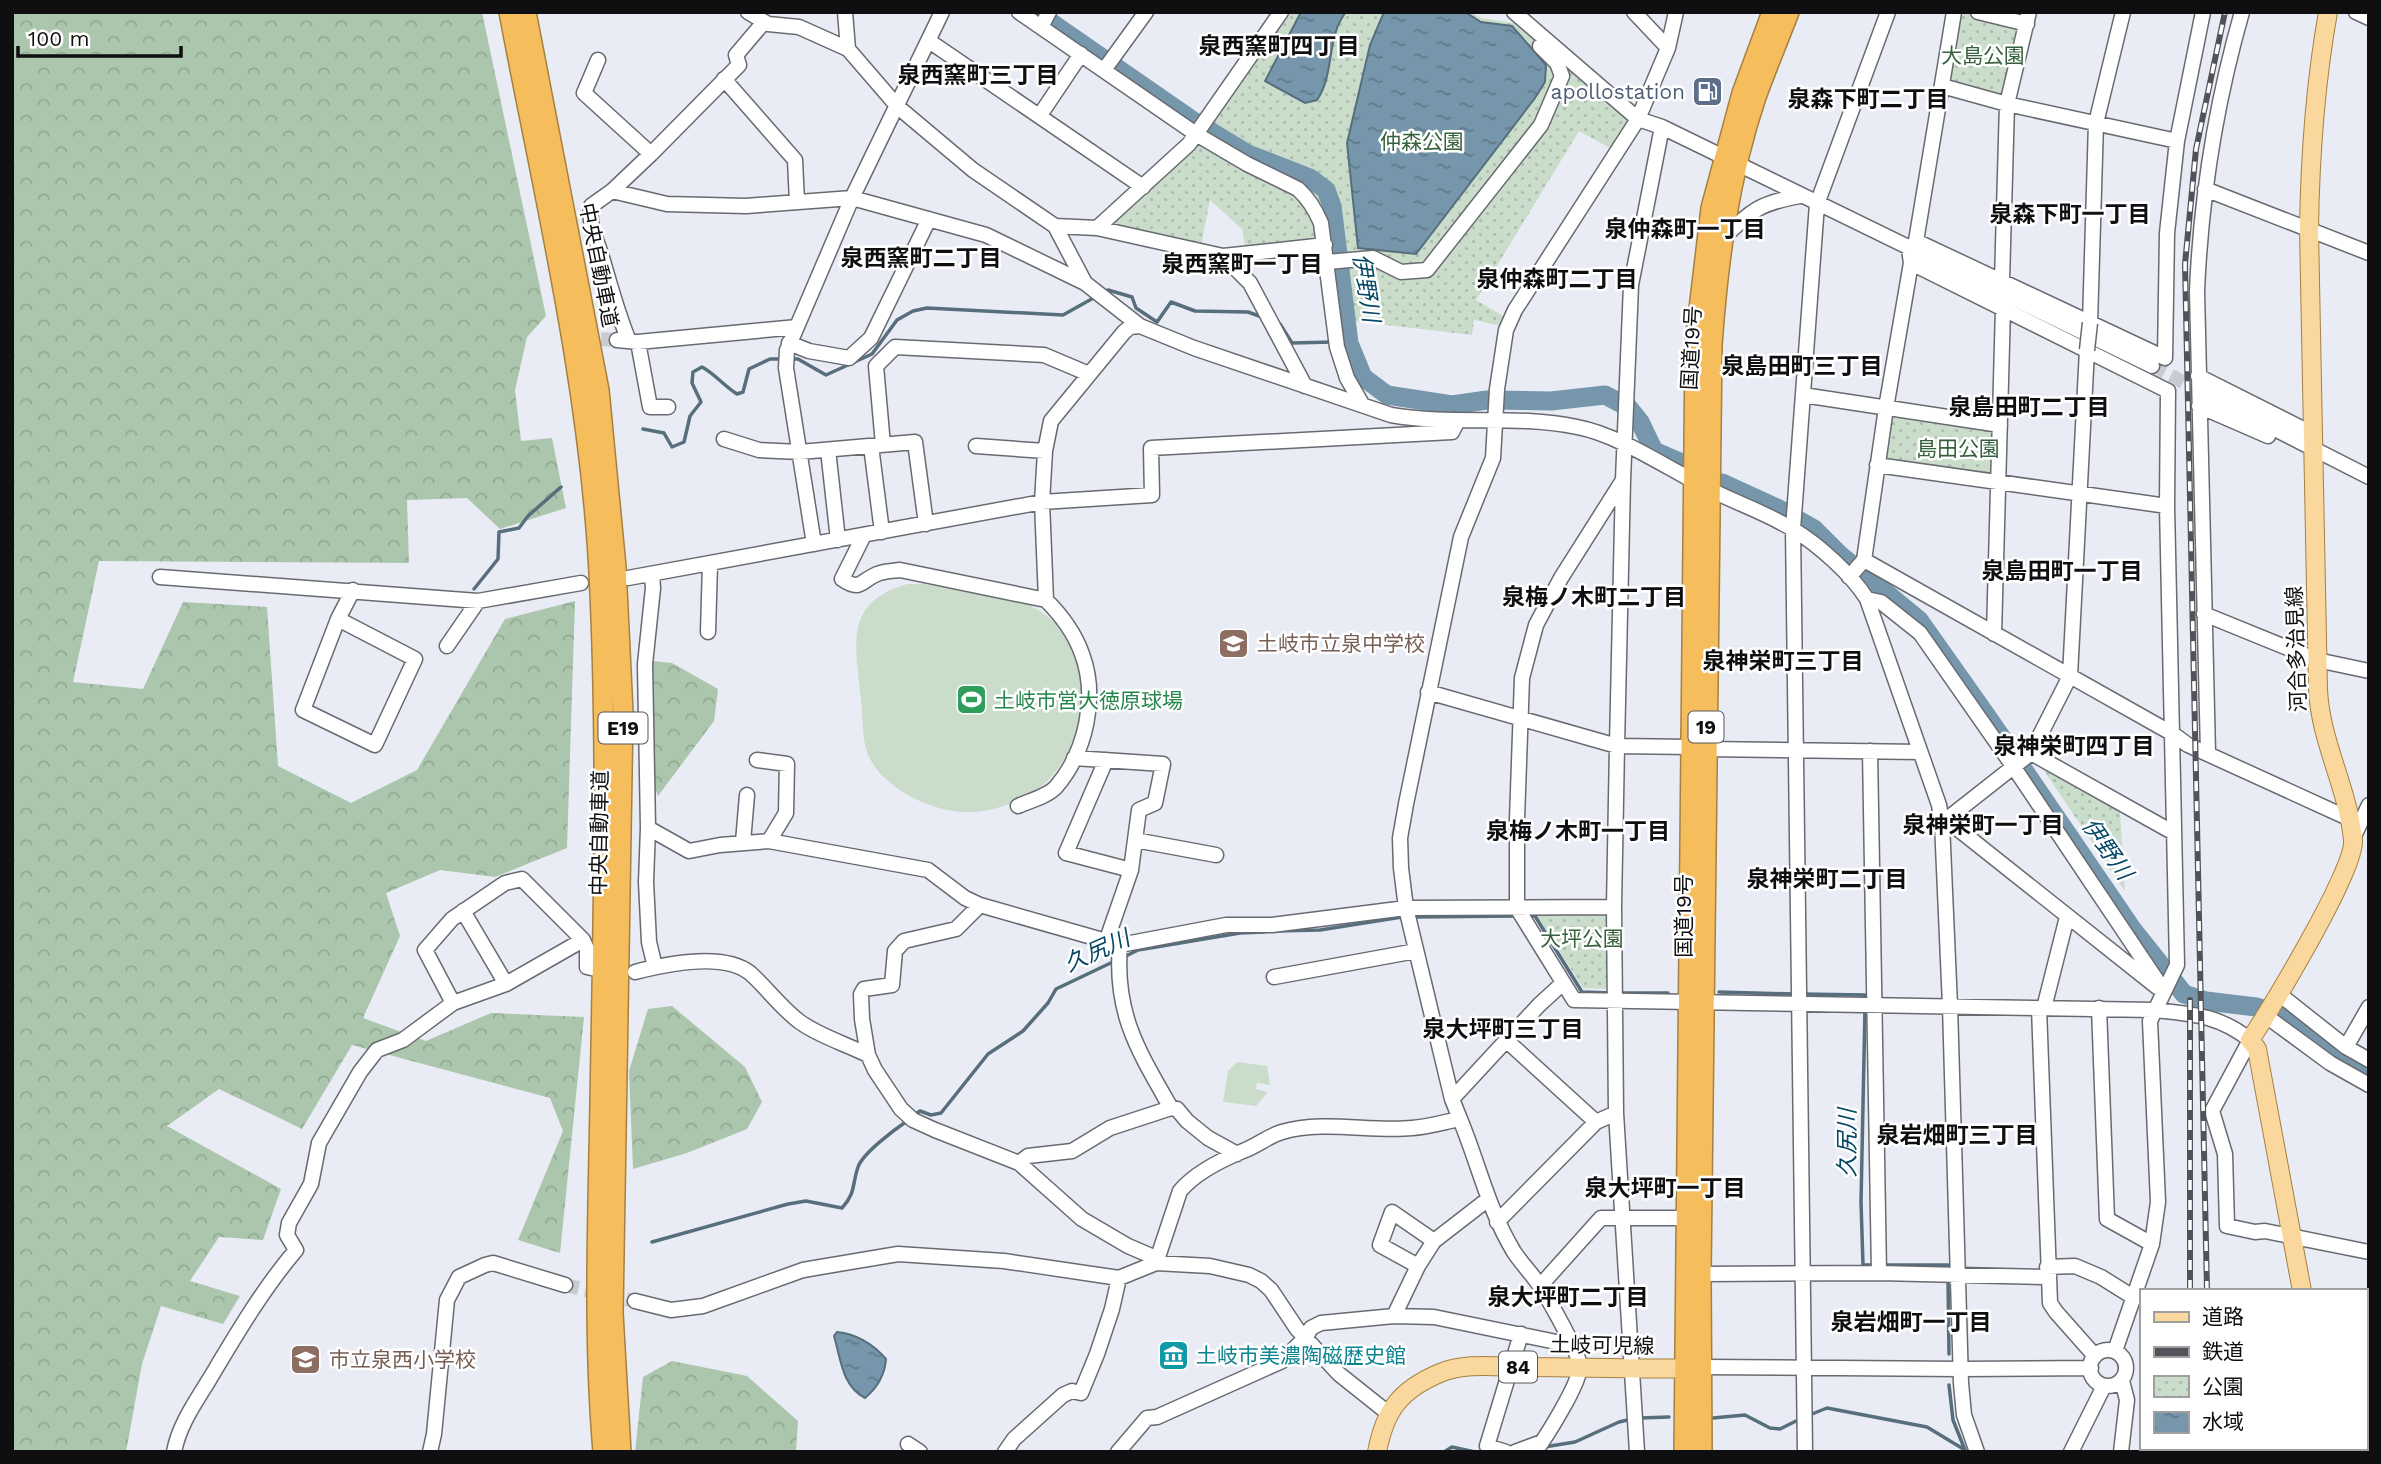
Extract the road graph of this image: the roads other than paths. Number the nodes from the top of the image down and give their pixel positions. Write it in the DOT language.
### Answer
graph roads {
  1 [pos="509,12"];
  2 [pos="526,12"];
  3 [pos="748,12"];
  4 [pos="845,12"];
  5 [pos="942,12"];
  6 [pos="1018,12"];
  7 [pos="1049,12"];
  8 [pos="1146,12"];
  9 [pos="1281,12"];
  10 [pos="1634,12"];
  11 [pos="1676,12"];
  12 [pos="1772,12"];
  13 [pos="1788,12"];
  14 [pos="1888,12"];
  15 [pos="1954,12"];
  16 [pos="1978,12"];
  17 [pos="2123,12"];
  18 [pos="2203,12"];
  19 [pos="2242,12"];
  20 [pos="2328,12"];
  21 [pos="2356,12"];
  22 [pos="1520,17"];
  23 [pos="2028,18"];
  24 [pos="2369,18"];
  25 [pos="764,22"];
  26 [pos="1041,27"];
  27 [pos="929,41"];
  28 [pos="1668,48"];
  29 [pos="848,50"];
  30 [pos="1081,54"];
  31 [pos="598,60"];
  32 [pos="1104,70"];
  33 [pos="724,79"];
  34 [pos="1942,86"];
  35 [pos="2007,104"];
  36 [pos="898,107"];
  37 [pos="1040,115"];
  38 [pos="1637,119"];
  39 [pos="2096,123"];
  40 [pos="1662,127"];
  41 [pos="1196,134"];
  42 [pos="2177,141"];
  43 [pos="651,155"];
  44 [pos="1730,162"];
  45 [pos="1143,187"];
  46 [pos="2205,189"];
  47 [pos="612,191"];
  48 [pos="1800,196"];
  49 [pos="852,198"];
  50 [pos="797,202"];
  51 [pos="1817,204"];
  52 [pos="929,219"];
  53 [pos="1055,226"];
  54 [pos="1097,228"];
  55 [pos="2309,230"];
  56 [pos="1723,238"];
  57 [pos="1325,245"];
  58 [pos="1912,251"];
  59 [pos="2369,253"];
  60 [pos="1223,256"];
  61 [pos="1327,262"];
  62 [pos="2002,281"];
  63 [pos="1090,286"];
  64 [pos="2003,308"];
  65 [pos="2090,323"];
  66 [pos="1140,326"];
  67 [pos="797,327"];
  68 [pos="628,341"];
  69 [pos="788,346"];
  70 [pos="2087,349"];
  71 [pos="2152,366"];
  72 [pos="1089,374"];
  73 [pos="2198,376"];
  74 [pos="1305,386"];
  75 [pos="1803,396"];
  76 [pos="2202,400"];
  77 [pos="1362,404"];
  78 [pos="668,407"];
  79 [pos="1886,408"];
  80 [pos="1494,415"];
  81 [pos="1457,422"];
  82 [pos="2000,425"];
  83 [pos="724,439"];
  84 [pos="1625,444"];
  85 [pos="877,445"];
  86 [pos="976,446"];
  87 [pos="2314,446"];
  88 [pos="828,450"];
  89 [pos="1045,451"];
  90 [pos="800,452"];
  91 [pos="1877,465"];
  92 [pos="2369,477"];
  93 [pos="1623,480"];
  94 [pos="1997,483"];
  95 [pos="1701,485"];
  96 [pos="2080,494"];
  97 [pos="1042,502"];
  98 [pos="2167,506"];
  99 [pos="926,524"];
  100 [pos="1793,529"];
  101 [pos="882,532"];
  102 [pos="864,535"];
  103 [pos="838,540"];
  104 [pos="814,544"];
  105 [pos="1864,560"];
  106 [pos="710,564"];
  107 [pos="652,575"];
  108 [pos="160,577"];
  109 [pos="1849,577"];
  110 [pos="628,578"];
  111 [pos="581,583"];
  112 [pos="353,590"];
  113 [pos="1867,599"];
  114 [pos="1046,600"];
  115 [pos="478,601"];
  116 [pos="2204,614"];
  117 [pos="338,619"];
  118 [pos="708,632"];
  119 [pos="1994,634"];
  120 [pos="447,646"];
  121 [pos="2318,660"];
  122 [pos="2369,671"];
  123 [pos="2070,676"];
  124 [pos="1428,692"];
  125 [pos="1520,718"];
  126 [pos="2173,734"];
  127 [pos="1617,746"];
  128 [pos="1699,748"];
  129 [pos="1796,750"];
  130 [pos="1870,751"];
  131 [pos="1920,752"];
  132 [pos="2031,753"];
  133 [pos="2208,753"];
  134 [pos="1074,758"];
  135 [pos="757,760"];
  136 [pos="1106,760"];
  137 [pos="2013,766"];
  138 [pos="747,795"];
  139 [pos="2369,805"];
  140 [pos="1018,806"];
  141 [pos="1942,823"];
  142 [pos="2358,827"];
  143 [pos="648,828"];
  144 [pos="2174,832"];
  145 [pos="1135,840"];
  146 [pos="769,841"];
  147 [pos="743,842"];
  148 [pos="1216,855"];
  149 [pos="1130,870"];
  150 [pos="980,905"];
  151 [pos="1614,907"];
  152 [pos="1517,908"];
  153 [pos="463,911"];
  154 [pos="1408,915"];
  155 [pos="2067,916"];
  156 [pos="583,940"];
  157 [pos="1116,951"];
  158 [pos="1416,951"];
  159 [pos="655,967"];
  160 [pos="596,969"];
  161 [pos="635,972"];
  162 [pos="1274,977"];
  163 [pos="506,984"];
  164 [pos="1563,984"];
  165 [pos="2164,991"];
  166 [pos="1698,1001"];
  167 [pos="453,1003"];
  168 [pos="1616,1003"];
  169 [pos="1800,1004"];
  170 [pos="2273,1004"];
  171 [pos="1873,1005"];
  172 [pos="1950,1006"];
  173 [pos="2369,1007"];
  174 [pos="2042,1008"];
  175 [pos="2099,1008"];
  176 [pos="2154,1010"];
  177 [pos="2250,1040"];
  178 [pos="1507,1041"];
  179 [pos="2346,1048"];
  180 [pos="868,1055"];
  181 [pos="2369,1060"];
  182 [pos="2369,1085"];
  183 [pos="1452,1099"];
  184 [pos="1171,1108"];
  185 [pos="1616,1113"];
  186 [pos="1460,1119"];
  187 [pos="1595,1122"];
  188 [pos="1237,1153"];
  189 [pos="1019,1163"];
  190 [pos="1487,1200"];
  191 [pos="1623,1218"];
  192 [pos="1687,1218"];
  193 [pos="1497,1222"];
  194 [pos="2292,1236"];
  195 [pos="1434,1241"];
  196 [pos="2152,1244"];
  197 [pos="2369,1252"];
  198 [pos="1156,1263"];
  199 [pos="1418,1266"];
  200 [pos="2047,1272"];
  201 [pos="1804,1273"];
  202 [pos="1879,1273"];
  203 [pos="1701,1274"];
  204 [pos="1958,1275"];
  205 [pos="1119,1278"];
  206 [pos="565,1285"];
  207 [pos="1540,1286"];
  208 [pos="2302,1289"];
  209 [pos="2133,1297"];
  210 [pos="635,1301"];
  211 [pos="1394,1316"];
  212 [pos="1521,1334"];
  213 [pos="1306,1337"];
  214 [pos="1572,1345"];
  215 [pos="2115,1351"];
  216 [pos="2093,1362"];
  217 [pos="1511,1367"];
  218 [pos="1580,1367"];
  219 [pos="1805,1367"];
  220 [pos="1695,1368"];
  221 [pos="1632,1369"];
  222 [pos="1961,1369"];
  223 [pos="2122,1381"];
  224 [pos="2104,1386"];
  225 [pos="1388,1412"];
  226 [pos="1539,1447"];
  227 [pos="174,1452"];
  228 [pos="430,1452"];
  229 [pos="603,1452"];
  230 [pos="621,1452"];
  231 [pos="1004,1452"];
  232 [pos="1118,1452"];
  233 [pos="1377,1452"];
  234 [pos="1506,1452"];
  235 [pos="1516,1452"];
  236 [pos="1637,1452"];
  237 [pos="1684,1452"];
  238 [pos="1702,1452"];
  239 [pos="1805,1452"];
  240 [pos="1977,1452"];
  241 [pos="2071,1452"];
  242 [pos="2121,1452"];
  1 -- 229 [label="highway, 中央自動車道 / E19"];
  2 -- 230 [label="highway, 中央自動車道 / E19"];
  3 -- 25 [label="street"];
  4 -- 29 [label="street"];
  5 -- 27 [label="street"];
  6 -- 26 [label="street"];
  7 -- 26 [label="street"];
  8 -- 32 [label="street"];
  9 -- 41 [label="street"];
  10 -- 28 [label="street"];
  11 -- 28 [label="street"];
  12 -- 44 [label="highway, 国道19号 / 19"];
  13 -- 44 [label="highway, 国道19号 / 19"];
  14 -- 51 [label="street"];
  15 -- 34 [label="street"];
  16 -- 23 [label="street"];
  17 -- 39 [label="street"];
  18 -- 42 [label="street"];
  19 -- 46 [label="street"];
  20 -- 55 [label="main road, 河合多治見線"];
  21 -- 24 [label="street"];
  22 -- 38 [label="street"];
  22 -- 61 [label="street"];
  23 -- 35 [label="street"];
  25 -- 29 [label="street"];
  25 -- 33 [label="street"];
  26 -- 30 [label="street"];
  27 -- 36 [label="street"];
  27 -- 37 [label="street"];
  28 -- 38 [label="street"];
  29 -- 36 [label="street"];
  30 -- 32 [label="street"];
  30 -- 37 [label="street"];
  31 -- 43 [label="street"];
  32 -- 41 [label="street"];
  33 -- 43 [label="street"];
  33 -- 50 [label="street"];
  34 -- 35 [label="street"];
  34 -- 58 [label="street"];
  35 -- 39 [label="street"];
  35 -- 62 [label="street"];
  36 -- 49 [label="street"];
  36 -- 53 [label="street"];
  37 -- 45 [label="street"];
  38 -- 40 [label="street"];
  38 -- 80 [label="street"];
  39 -- 42 [label="street"];
  39 -- 65 [label="street"];
  40 -- 44 [label="street"];
  40 -- 84 [label="street"];
  41 -- 45 [label="street"];
  41 -- 57 [label="street"];
  42 -- 65 [label="street"];
  43 -- 47 [label="street"];
  44 -- 48 [label="street"];
  44 -- 56 [label="highway, 国道19号 / 19"];
  44 -- 95 [label="highway, 国道19号 / 19"];
  45 -- 54 [label="street"];
  46 -- 55 [label="street"];
  46 -- 73 [label="street"];
  47 -- 50 [label="street"];
  47 -- 68 [label="street"];
  48 -- 51 [label="street"];
  48 -- 56 [label="street"];
  49 -- 50 [label="street"];
  49 -- 52 [label="street"];
  49 -- 67 [label="street"];
  51 -- 58 [label="street"];
  51 -- 75 [label="street"];
  52 -- 63 [label="street"];
  52 -- 69 [label="street"];
  53 -- 54 [label="street"];
  53 -- 63 [label="street"];
  54 -- 60 [label="street"];
  55 -- 59 [label="street"];
  55 -- 87 [label="main road, 河合多治見線"];
  56 -- 95 [label="highway, 国道19号 / 19"];
  57 -- 60 [label="street"];
  57 -- 61 [label="street"];
  58 -- 62 [label="street"];
  58 -- 64 [label="street"];
  58 -- 71 [label="street"];
  58 -- 79 [label="street"];
  60 -- 74 [label="street"];
  61 -- 77 [label="street"];
  62 -- 65 [label="street"];
  63 -- 66 [label="street"];
  64 -- 70 [label="street"];
  64 -- 82 [label="street"];
  65 -- 70 [label="street, bridge"];
  66 -- 72 [label="street"];
  66 -- 74 [label="street"];
  67 -- 68 [label="street"];
  67 -- 69 [label="street"];
  68 -- 78 [label="street"];
  69 -- 90 [label="street"];
  70 -- 96 [label="street"];
  70 -- 98 [label="street"];
  72 -- 85 [label="street"];
  72 -- 89 [label="street"];
  73 -- 76 [label="street"];
  73 -- 87 [label="street"];
  74 -- 77 [label="street"];
  75 -- 79 [label="street"];
  75 -- 100 [label="street"];
  76 -- 87 [label="street"];
  76 -- 116 [label="street"];
  77 -- 81 [label="street"];
  79 -- 82 [label="street"];
  79 -- 91 [label="street"];
  80 -- 81 [label="street"];
  80 -- 84 [label="street"];
  80 -- 124 [label="street"];
  81 -- 97 [label="street"];
  82 -- 94 [label="street"];
  83 -- 90 [label="street"];
  84 -- 93 [label="street"];
  84 -- 95 [label="street"];
  85 -- 88 [label="street"];
  85 -- 99 [label="street"];
  85 -- 101 [label="street"];
  86 -- 89 [label="street"];
  87 -- 92 [label="street"];
  87 -- 121 [label="main road, 河合多治見線"];
  88 -- 90 [label="street"];
  88 -- 103 [label="street"];
  89 -- 97 [label="street"];
  90 -- 104 [label="street"];
  91 -- 94 [label="street"];
  91 -- 105 [label="street"];
  93 -- 125 [label="street"];
  93 -- 127 [label="street"];
  94 -- 96 [label="street"];
  94 -- 119 [label="street"];
  95 -- 100 [label="street"];
  95 -- 128 [label="highway, 国道19号 / 19"];
  96 -- 98 [label="street"];
  96 -- 123 [label="street"];
  97 -- 99 [label="street"];
  97 -- 114 [label="street"];
  98 -- 126 [label="street"];
  99 -- 101 [label="street"];
  100 -- 109 [label="street"];
  100 -- 129 [label="street"];
  101 -- 102 [label="street"];
  102 -- 103 [label="street"];
  102 -- 114 [label="street"];
  103 -- 104 [label="street"];
  104 -- 106 [label="street"];
  105 -- 109 [label="street"];
  105 -- 119 [label="street"];
  106 -- 107 [label="street"];
  106 -- 118 [label="street"];
  107 -- 110 [label="street"];
  107 -- 143 [label="street"];
  108 -- 112 [label="street"];
  109 -- 113 [label="street"];
  111 -- 115 [label="street"];
  112 -- 115 [label="street"];
  112 -- 117 [label="street"];
  113 -- 131 [label="street"];
  113 -- 137 [label="street"];
  114 -- 134 [label="street"];
  115 -- 120 [label="street"];
  116 -- 121 [label="street"];
  116 -- 133 [label="street"];
  117 -- 117 [label="street"];
  119 -- 123 [label="street"];
  121 -- 122 [label="street"];
  121 -- 142 [label="main road, 河合多治見線"];
  123 -- 126 [label="street"];
  123 -- 132 [label="street"];
  124 -- 125 [label="street"];
  124 -- 154 [label="street"];
  125 -- 127 [label="street"];
  125 -- 152 [label="street"];
  126 -- 133 [label="street"];
  126 -- 144 [label="street"];
  127 -- 128 [label="street"];
  127 -- 151 [label="street"];
  128 -- 129 [label="street"];
  128 -- 166 [label="highway, 国道19号 / 19"];
  129 -- 130 [label="street"];
  129 -- 169 [label="street"];
  130 -- 131 [label="street"];
  130 -- 171 [label="street"];
  131 -- 141 [label="street"];
  132 -- 137 [label="street"];
  132 -- 144 [label="street"];
  133 -- 142 [label="street"];
  134 -- 136 [label="street"];
  134 -- 140 [label="street"];
  135 -- 146 [label="street"];
  136 -- 145 [label="street"];
  136 -- 149 [label="street"];
  137 -- 141 [label="street"];
  137 -- 165 [label="street"];
  138 -- 147 [label="street"];
  139 -- 142 [label="street"];
  141 -- 155 [label="street"];
  141 -- 172 [label="street"];
  142 -- 170 [label="main road, 河合多治見線"];
  143 -- 147 [label="street"];
  143 -- 159 [label="street"];
  144 -- 165 [label="street"];
  145 -- 148 [label="street"];
  145 -- 149 [label="street"];
  146 -- 147 [label="street"];
  146 -- 150 [label="street"];
  149 -- 157 [label="street"];
  150 -- 157 [label="street"];
  150 -- 180 [label="street"];
  151 -- 152 [label="street"];
  151 -- 168 [label="street"];
  152 -- 154 [label="street"];
  152 -- 164 [label="street"];
  153 -- 156 [label="street"];
  153 -- 163 [label="street"];
  153 -- 167 [label="street"];
  154 -- 157 [label="street"];
  154 -- 158 [label="street"];
  155 -- 165 [label="street"];
  155 -- 174 [label="street"];
  156 -- 160 [label="street"];
  156 -- 163 [label="street"];
  157 -- 184 [label="street"];
  158 -- 162 [label="street"];
  158 -- 183 [label="street"];
  159 -- 161 [label="street"];
  159 -- 180 [label="street"];
  163 -- 167 [label="street"];
  164 -- 168 [label="street"];
  164 -- 178 [label="street"];
  165 -- 176 [label="street"];
  166 -- 168 [label="street"];
  166 -- 169 [label="street"];
  166 -- 192 [label="highway, 国道19号 / 19"];
  166 -- 203 [label="highway, 国道19号 / 19"];
  167 -- 227 [label="street"];
  168 -- 185 [label="street"];
  169 -- 171 [label="street"];
  169 -- 201 [label="street"];
  170 -- 177 [label="main road, 河合多治見線"];
  170 -- 179 [label="street"];
  170 -- 182 [label="street"];
  171 -- 172 [label="street"];
  171 -- 202 [label="street"];
  172 -- 174 [label="street"];
  172 -- 204 [label="street"];
  173 -- 179 [label="street"];
  174 -- 175 [label="street"];
  174 -- 200 [label="street"];
  175 -- 176 [label="street"];
  175 -- 196 [label="street"];
  176 -- 177 [label="street"];
  176 -- 196 [label="street"];
  177 -- 194 [label="main road"];
  177 -- 194 [label="street"];
  178 -- 183 [label="street"];
  178 -- 187 [label="street"];
  179 -- 181 [label="street"];
  180 -- 189 [label="street"];
  183 -- 186 [label="street"];
  184 -- 188 [label="street"];
  184 -- 189 [label="street"];
  185 -- 187 [label="street"];
  185 -- 191 [label="street"];
  186 -- 188 [label="street"];
  186 -- 190 [label="street"];
  187 -- 193 [label="street"];
  188 -- 198 [label="street"];
  189 -- 198 [label="street"];
  190 -- 193 [label="street"];
  190 -- 195 [label="street"];
  191 -- 192 [label="street"];
  191 -- 207 [label="street"];
  191 -- 221 [label="street"];
  192 -- 220 [label="highway, 国道19号 / 19"];
  193 -- 207 [label="street"];
  194 -- 197 [label="street"];
  194 -- 208 [label="main road"];
  195 -- 199 [label="street"];
  195 -- 199 [label="street"];
  196 -- 209 [label="street"];
  198 -- 205 [label="street"];
  198 -- 213 [label="street"];
  199 -- 211 [label="street"];
  200 -- 204 [label="street"];
  200 -- 209 [label="street"];
  200 -- 216 [label="street"];
  201 -- 202 [label="street"];
  201 -- 203 [label="street"];
  201 -- 219 [label="street"];
  202 -- 204 [label="street"];
  203 -- 220 [label="highway, 国道19号 / 19"];
  204 -- 222 [label="street"];
  205 -- 210 [label="street"];
  205 -- 231 [label="street"];
  206 -- 228 [label="street"];
  207 -- 214 [label="street"];
  209 -- 215 [label="street"];
  211 -- 212 [label="street"];
  211 -- 213 [label="street"];
  212 -- 214 [label="street"];
  212 -- 217 [label="street"];
  213 -- 225 [label="street"];
  213 -- 232 [label="street"];
  214 -- 218 [label="street"];
  215 -- 216 [label="street"];
  215 -- 223 [label="street"];
  216 -- 222 [label="street"];
  216 -- 224 [label="street"];
  217 -- 218 [label="main road, 土岐可児線 / 84"];
  217 -- 225 [label="main road, 土岐可児線 / 84"];
  217 -- 234 [label="street"];
  218 -- 221 [label="main road, 土岐可児線 / 84"];
  218 -- 226 [label="street"];
  219 -- 220 [label="street"];
  219 -- 222 [label="street"];
  219 -- 239 [label="street"];
  220 -- 221 [label="main road, 土岐可児線 / 84"];
  220 -- 237 [label="highway, 国道19号 / 19"];
  220 -- 238 [label="highway, 国道19号 / 19"];
  221 -- 236 [label="street"];
  222 -- 240 [label="street"];
  223 -- 224 [label="street"];
  223 -- 242 [label="street"];
  224 -- 241 [label="street"];
  225 -- 233 [label="main road"];
  226 -- 235 [label="street"];
}
